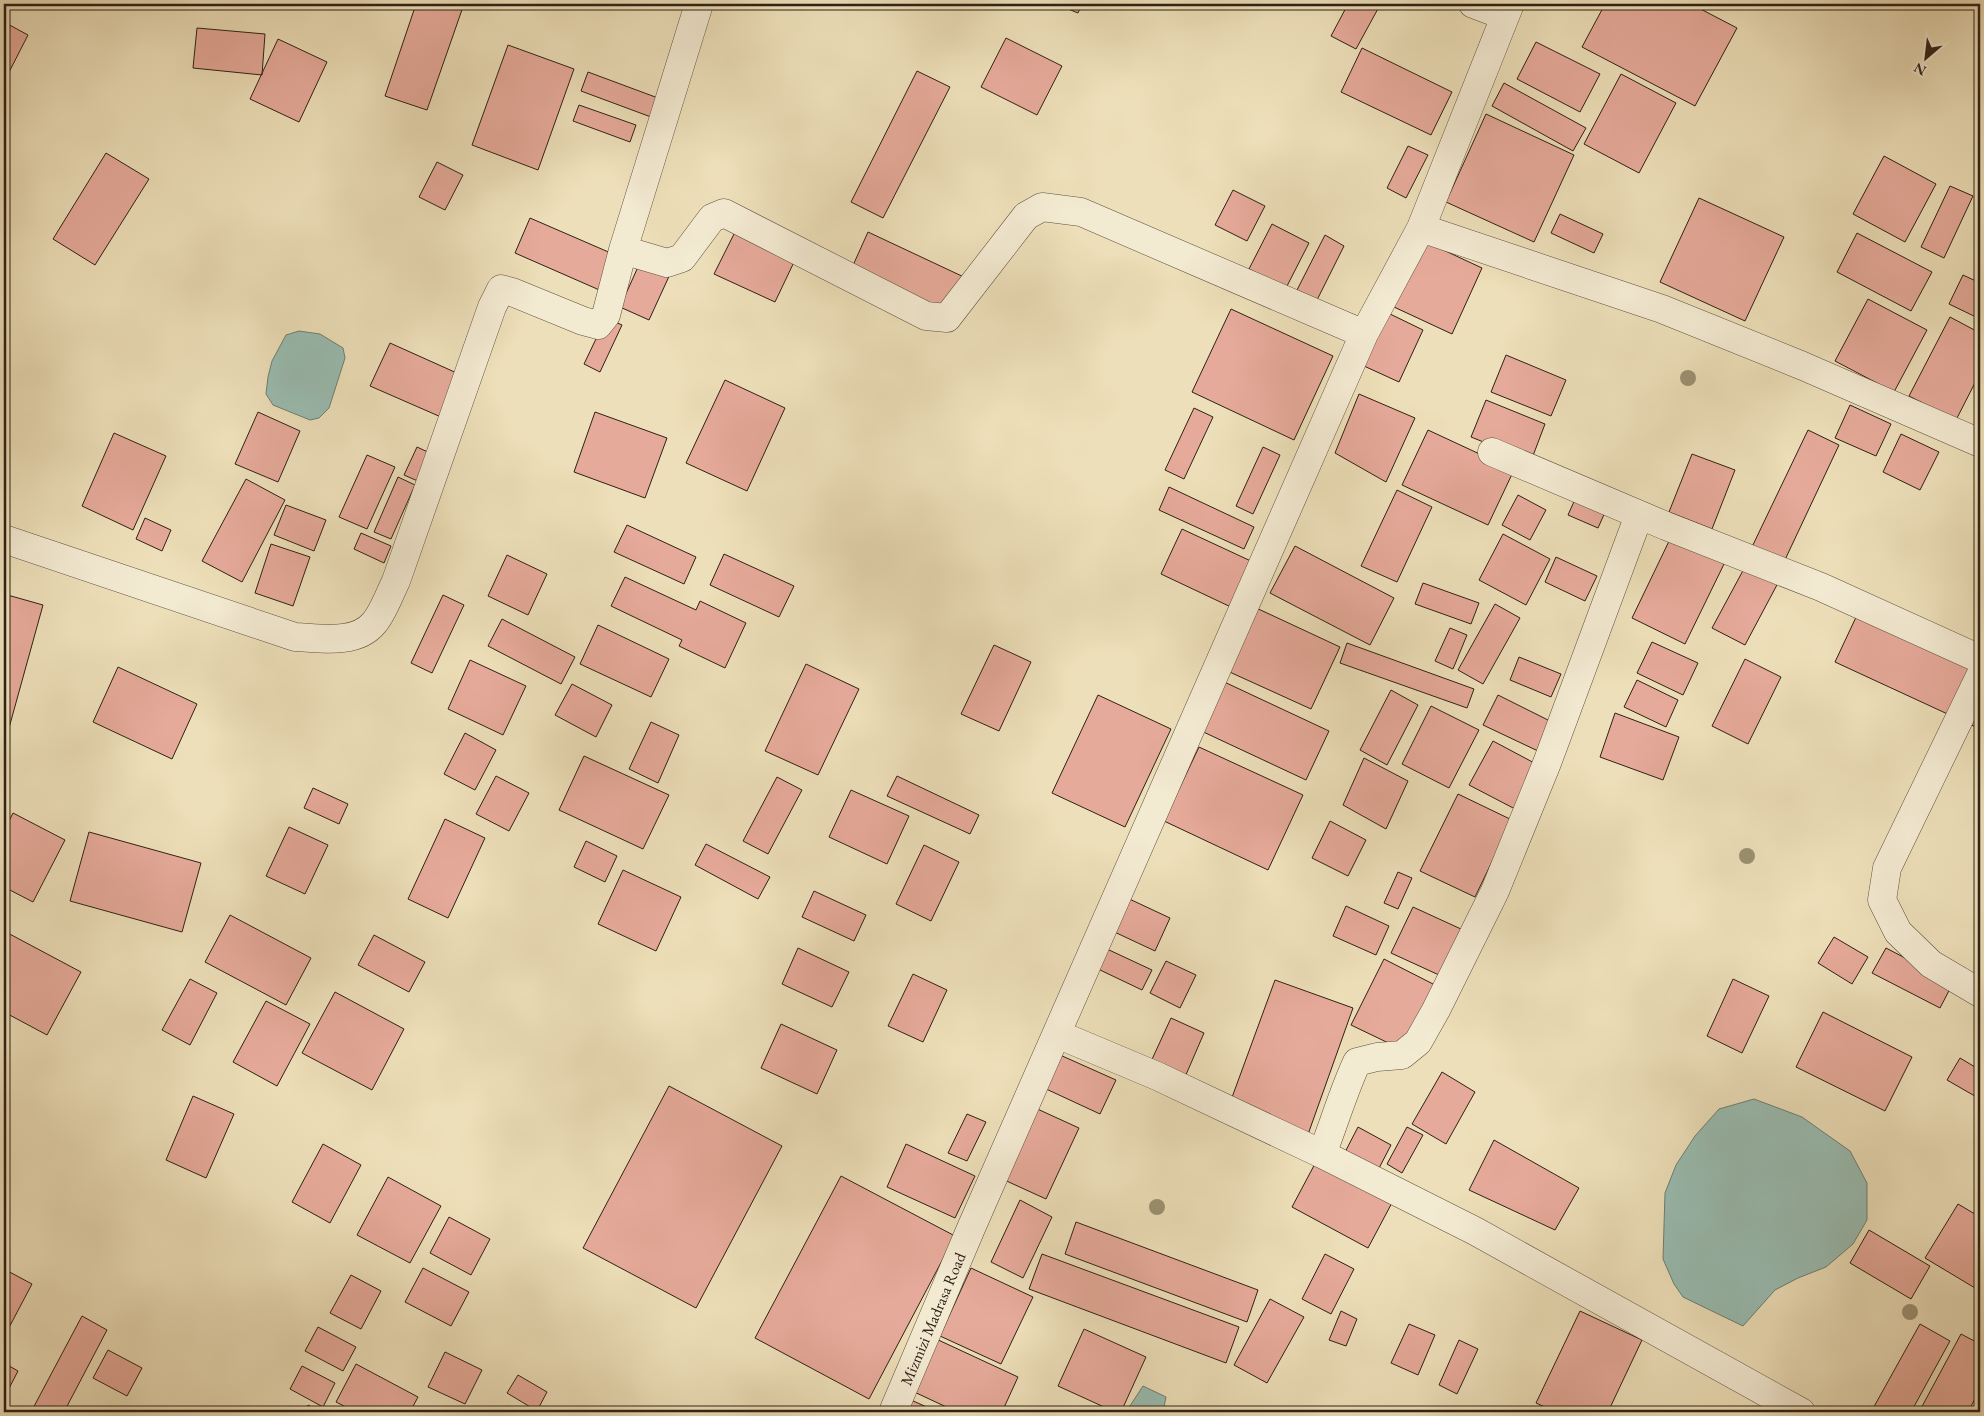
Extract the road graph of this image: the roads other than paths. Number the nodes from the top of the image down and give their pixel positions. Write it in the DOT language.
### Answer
graph roads {
  1 [pos="699,4"];
  2 [pos="1474,4"];
  3 [pos="1508,10"];
  4 [pos="1421,228"];
  5 [pos="624,250"];
  6 [pos="1364,334"];
  7 [pos="1980,443"];
  8 [pos="1492,452"];
  9 [pos="1639,515"];
  10 [pos="4,539"];
  11 [pos="1980,659"];
  12 [pos="1980,676"];
  13 [pos="1980,993"];
  14 [pos="1057,1034"];
  15 [pos="1322,1154"];
  16 [pos="893,1412"];
  17 [pos="1802,1412"];
  1 -- 5 [label="street"];
  2 -- 3 [label="street"];
  3 -- 4 [label="street, Mizmizi Madrasa Road"];
  4 -- 6 [label="street, Mizmizi Madrasa Road"];
  4 -- 7 [label="street"];
  5 -- 6 [label="street"];
  5 -- 10 [label="street"];
  6 -- 14 [label="street, Mizmizi Madrasa Road"];
  8 -- 9 [label="street"];
  9 -- 11 [label="street"];
  9 -- 15 [label="street"];
  12 -- 13 [label="street"];
  14 -- 15 [label="street"];
  14 -- 16 [label="street, Mizmizi Madrasa Road"];
  15 -- 17 [label="street"];
}
